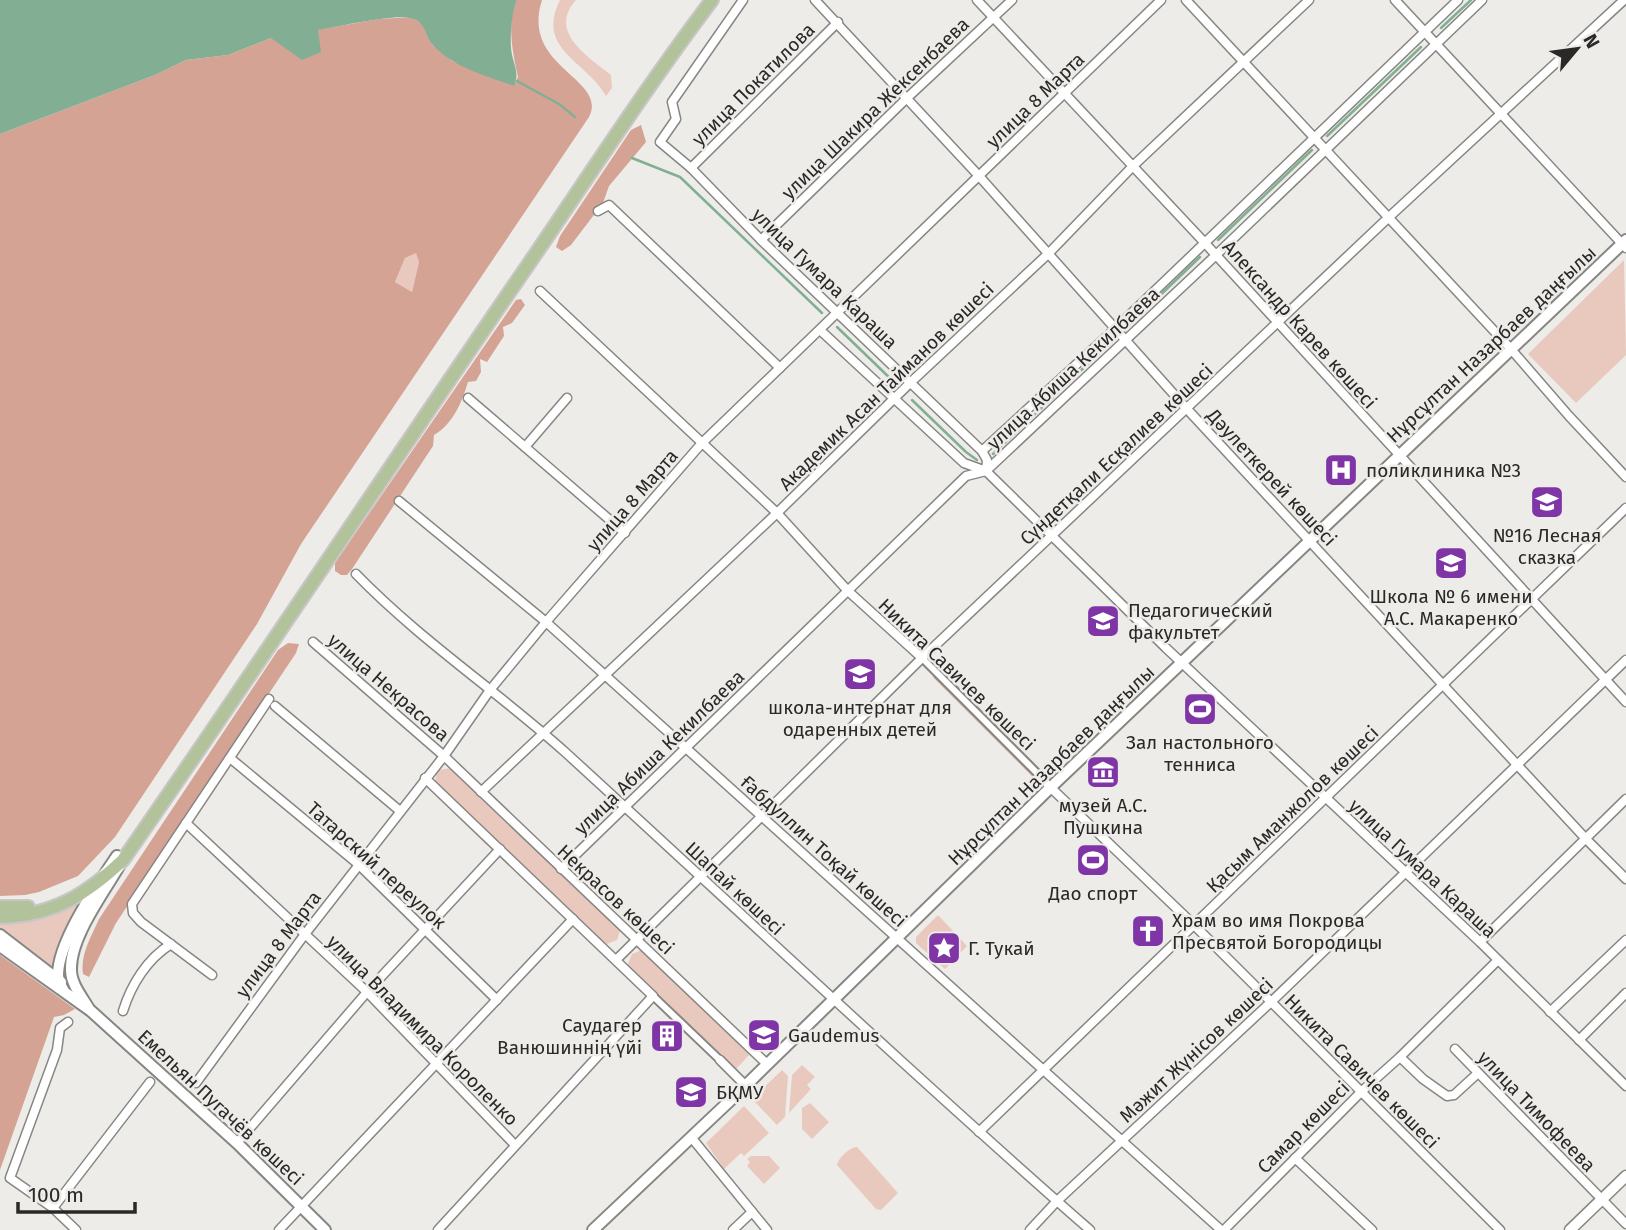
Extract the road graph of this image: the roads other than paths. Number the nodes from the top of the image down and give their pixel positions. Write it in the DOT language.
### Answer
graph roads {
  1 [pos="702,0"];
  2 [pos="712,0"];
  3 [pos="743,0"];
  4 [pos="815,0"];
  5 [pos="977,0"];
  6 [pos="1012,0"];
  7 [pos="1161,0"];
  8 [pos="1186,0"];
  9 [pos="1309,0"];
  10 [pos="1395,0"];
  11 [pos="1458,0"];
  12 [pos="1482,0"];
  13 [pos="1623,0"];
  14 [pos="993,17"];
  15 [pos="838,22"];
  16 [pos="1425,31"];
  17 [pos="1437,44"];
  18 [pos="1245,62"];
  19 [pos="1065,93"];
  20 [pos="907,98"];
  21 [pos="1501,113"];
  22 [pos="1314,137"];
  23 [pos="1324,150"];
  24 [pos="1133,166"];
  25 [pos="691,168"];
  26 [pos="979,176"];
  27 [pos="598,211"];
  28 [pos="1388,218"];
  29 [pos="761,240"];
  30 [pos="1204,242"];
  31 [pos="1625,244"];
  32 [pos="1049,253"];
  33 [pos="1215,256"];
  34 [pos="540,291"];
  35 [pos="837,313"];
  36 [pos="1277,323"];
  37 [pos="1116,327"];
  38 [pos="820,330"];
  39 [pos="1126,339"];
  40 [pos="1510,348"];
  41 [pos="780,368"];
  42 [pos="911,382"];
  43 [pos="468,398"];
  44 [pos="567,398"];
  45 [pos="894,398"];
  46 [pos="1187,409"];
  47 [pos="702,443"];
  48 [pos="525,447"];
  49 [pos="982,451"];
  50 [pos="1399,455"];
  51 [pos="986,471"];
  52 [pos="1626,477"];
  53 [pos="399,502"];
  54 [pos="1626,508"];
  55 [pos="777,513"];
  56 [pos="625,533"];
  57 [pos="1053,536"];
  58 [pos="1309,540"];
  59 [pos="356,574"];
  60 [pos="848,591"];
  61 [pos="1531,600"];
  62 [pos="546,622"];
  63 [pos="313,642"];
  64 [pos="922,658"];
  65 [pos="1626,660"];
  66 [pos="1182,663"];
  67 [pos="604,675"];
  68 [pos="1606,680"];
  69 [pos="1444,684"];
  70 [pos="491,690"];
  71 [pos="1626,702"];
  72 [pos="543,732"];
  73 [pos="686,749"];
  74 [pos="444,756"];
  75 [pos="230,758"];
  76 [pos="1518,764"];
  77 [pos="425,778"];
  78 [pos="1049,786"];
  79 [pos="481,792"];
  80 [pos="1326,798"];
  81 [pos="1626,799"];
  82 [pos="624,806"];
  83 [pos="400,811"];
  84 [pos="761,815"];
  85 [pos="186,823"];
  86 [pos="1586,839"];
  87 [pos="499,849"];
  88 [pos="120,858"];
  89 [pos="358,864"];
  90 [pos="561,869"];
  91 [pos="1406,873"];
  92 [pos="700,877"];
  93 [pos="1626,879"];
  94 [pos="98,884"];
  95 [pos="0,907"];
  96 [pos="0,917"];
  97 [pos="573,919"];
  98 [pos="1194,925"];
  99 [pos="425,929"];
  100 [pos="305,934"];
  101 [pos="0,935"];
  102 [pos="896,937"];
  103 [pos="637,940"];
  104 [pos="1626,940"];
  105 [pos="1480,942"];
  106 [pos="171,944"];
  107 [pos="0,946"];
  108 [pos="616,960"];
  109 [pos="1497,961"];
  110 [pos="212,975"];
  111 [pos="58,980"];
  112 [pos="367,992"];
  113 [pos="1626,993"];
  114 [pos="653,996"];
  115 [pos="71,998"];
  116 [pos="833,999"];
  117 [pos="497,1000"];
  118 [pos="1271,1002"];
  119 [pos="90,1011"];
  120 [pos="123,1011"];
  121 [pos="1550,1012"];
  122 [pos="68,1022"];
  123 [pos="1579,1040"];
  124 [pos="1455,1049"];
  125 [pos="1400,1058"];
  126 [pos="720,1060"];
  127 [pos="767,1064"];
  128 [pos="437,1065"];
  129 [pos="1043,1070"];
  130 [pos="1478,1073"];
  131 [pos="150,1082"];
  132 [pos="196,1083"];
  133 [pos="746,1085"];
  134 [pos="1626,1086"];
  135 [pos="1362,1091"];
  136 [pos="979,1132"];
  137 [pos="691,1137"];
  138 [pos="1122,1141"];
  139 [pos="237,1143"];
  140 [pos="515,1145"];
  141 [pos="1295,1158"];
  142 [pos="1626,1176"];
  143 [pos="1601,1200"];
  144 [pos="1057,1201"];
  145 [pos="302,1207"];
  146 [pos="53,1208"];
  147 [pos="752,1212"];
  148 [pos="1626,1224"];
  149 [pos="597,1229"];
  150 [pos="76,1230"];
  151 [pos="279,1230"];
  152 [pos="325,1230"];
  153 [pos="438,1230"];
  154 [pos="733,1230"];
  155 [pos="766,1230"];
  156 [pos="1030,1230"];
  157 [pos="1090,1230"];
  158 [pos="1222,1230"];
  159 [pos="1372,1230"];
  160 [pos="1500,1230"];
  161 [pos="1570,1230"];
  1 -- 88 [label="main road"];
  2 -- 88 [label="main road"];
  3 -- 25 [label="street, улица Гумара Караша"];
  4 -- 15 [label="street, Дәулеткерей көшесі"];
  5 -- 14 [label="street, Александр Карев көшесі"];
  6 -- 14 [label="street, улица Шакира Жексенбаева"];
  7 -- 19 [label="street, улица 8 Марта"];
  8 -- 18 [label="street"];
  9 -- 18 [label="street, Академик Асан Тайманов көшесі"];
  10 -- 16 [label="street"];
  11 -- 16 [label="street, улица Абиша Кекилбаева"];
  12 -- 17 [label="street, улица Абиша Кекилбаева"];
  13 -- 21 [label="street, Сүндетқали Есқалиев көшесі"];
  14 -- 19 [label="street, Александр Карев көшесі"];
  14 -- 20 [label="street, улица Шакира Жексенбаева"];
  15 -- 20 [label="street, Дәулеткерей көшесі"];
  15 -- 25 [label="street, улица Покатилова"];
  16 -- 17 [label="street"];
  16 -- 22 [label="street, улица Абиша Кекилбаева"];
  17 -- 21 [label="street"];
  17 -- 23 [label="street, улица Абиша Кекилбаева"];
  18 -- 22 [label="street"];
  18 -- 24 [label="street, Академик Асан Тайманов көшесі"];
  19 -- 24 [label="street, Александр Карев көшесі"];
  19 -- 26 [label="street, улица 8 Марта"];
  20 -- 26 [label="street, Дәулеткерей көшесі"];
  20 -- 29 [label="street, улица Шакира Жексенбаева"];
  21 -- 28 [label="street, Сүндетқали Есқалиев көшесі"];
  21 -- 31 [label="street"];
  22 -- 23 [label="street"];
  22 -- 30 [label="street, улица Абиша Кекилбаева"];
  23 -- 28 [label="street"];
  23 -- 33 [label="street, улица Абиша Кекилбаева"];
  24 -- 30 [label="street, Александр Карев көшесі"];
  24 -- 32 [label="street, Академик Асан Тайманов көшесі"];
  25 -- 29 [label="street, улица Гумара Караша"];
  26 -- 32 [label="street, Дәулеткерей көшесі"];
  26 -- 35 [label="street, улица 8 Марта"];
  27 -- 41 [label="street"];
  28 -- 36 [label="street, Сүндетқали Есқалиев көшесі"];
  28 -- 40 [label="street"];
  29 -- 35 [label="street, улица Гумара Караша"];
  30 -- 33 [label="street, Александр Карев көшесі"];
  30 -- 37 [label="street, улица Абиша Кекилбаева"];
  31 -- 40 [label="main road, Нұрсұлтан Назарбаев даңғылы"];
  32 -- 37 [label="street, Дәулеткерей көшесі"];
  32 -- 42 [label="street, Академик Асан Тайманов көшесі"];
  33 -- 36 [label="street, Александр Карев көшесі"];
  33 -- 39 [label="street, улица Абиша Кекилбаева"];
  34 -- 47 [label="street, Никита Савичев көшесі"];
  35 -- 38 [label="street, улица 8 Марта"];
  35 -- 42 [label="street, улица Гумара Караша"];
  36 -- 46 [label="street, Сүндетқали Есқалиев көшесі"];
  36 -- 50 [label="street, Александр Карев көшесі"];
  37 -- 39 [label="street, Дәулеткерей көшесі"];
  37 -- 49 [label="street, улица Абиша Кекилбаева"];
  38 -- 41 [label="street, улица 8 Марта"];
  38 -- 45 [label="street, улица Гумара Караша"];
  39 -- 46 [label="street, Дәулеткерей көшесі"];
  39 -- 51 [label="street, улица Абиша Кекилбаева"];
  40 -- 50 [label="main road, Нұрсұлтан Назарбаев даңғылы"];
  40 -- 52 [label="street"];
  41 -- 47 [label="street, улица 8 Марта"];
  42 -- 45 [label="street, Академик Асан Тайманов көшесі"];
  42 -- 49 [label="street, улица Гумара Караша"];
  43 -- 48 [label="street"];
  44 -- 48 [label="street"];
  45 -- 51 [label="street, улица Гумара Караша"];
  45 -- 55 [label="street, Академик Асан Тайманов көшесі"];
  46 -- 57 [label="street, Сүндетқали Есқалиев көшесі"];
  46 -- 58 [label="street, Дәулеткерей көшесі"];
  47 -- 55 [label="street, Никита Савичев көшесі"];
  47 -- 56 [label="street, улица 8 Марта"];
  48 -- 56 [label="street"];
  49 -- 51 [label="street"];
  50 -- 58 [label="main road, Нұрсұлтан Назарбаев даңғылы"];
  50 -- 61 [label="street, Александр Карев көшесі"];
  51 -- 57 [label="street, улица Гумара Караша"];
  51 -- 60 [label="street, улица Абиша Кекилбаева"];
  53 -- 62 [label="street, Ғабдуллин Тоқай көшесі"];
  54 -- 61 [label="street, Қасым Аманжолов көшесі"];
  55 -- 60 [label="street, Никита Савичев көшесі"];
  55 -- 67 [label="street, Академик Асан Тайманов көшесі"];
  56 -- 62 [label="street, улица 8 Марта"];
  57 -- 64 [label="street, Сүндетқали Есқалиев көшесі"];
  57 -- 66 [label="street, улица Гумара Караша"];
  58 -- 66 [label="main road, Нұрсұлтан Назарбаев даңғылы"];
  58 -- 69 [label="street, Дәулеткерей көшесі"];
  59 -- 70 [label="street, Шапай көшесі"];
  60 -- 64 [label="street, Никита Савичев көшесі"];
  60 -- 73 [label="street, улица Абиша Кекилбаева"];
  61 -- 68 [label="street, Александр Карев көшесі"];
  61 -- 69 [label="street, Қасым Аманжолов көшесі"];
  62 -- 67 [label="street, Ғабдуллин Тоқай көшесі"];
  62 -- 70 [label="street, улица 8 Марта"];
  63 -- 74 [label="street, улица Некрасова"];
  64 -- 78 [label="street, Никита Савичев көшесі"];
  64 -- 84 [label="street, Сүндетқали Есқалиев көшесі"];
  65 -- 68 [label="street, Мәжит Жүнісов көшесі"];
  66 -- 78 [label="main road, Нұрсұлтан Назарбаев даңғылы"];
  66 -- 80 [label="street, улица Гумара Караша"];
  67 -- 72 [label="street, Академик Асан Тайманов көшесі"];
  67 -- 73 [label="street, Ғабдуллин Тоқай көшесі"];
  68 -- 71 [label="street, Александр Карев көшесі"];
  68 -- 76 [label="street, Мәжит Жүнісов көшесі"];
  69 -- 76 [label="street, Дәулеткерей көшесі"];
  69 -- 80 [label="street, Қасым Аманжолов көшесі"];
  70 -- 72 [label="street, Шапай көшесі"];
  70 -- 74 [label="street, улица 8 Марта"];
  72 -- 79 [label="street, Академик Асан Тайманов көшесі"];
  72 -- 82 [label="street, Шапай көшесі"];
  73 -- 82 [label="street, улица Абиша Кекилбаева"];
  73 -- 84 [label="street, Ғабдуллин Тоқай көшесі"];
  74 -- 77 [label="street, улица 8 Марта"];
  74 -- 79 [label="street, Некрасов көшесі"];
  75 -- 83 [label="street"];
  75 -- 85 [label="street"];
  75 -- 89 [label="street, Татарский переулок"];
  76 -- 86 [label="street, Дәулеткерей көшесі"];
  76 -- 91 [label="street, Мәжит Жүнісов көшесі"];
  77 -- 83 [label="street, улица 8 Марта"];
  77 -- 87 [label="street"];
  78 -- 98 [label="street, Никита Савичев көшесі"];
  78 -- 102 [label="main road, Нұрсұлтан Назарбаев даңғылы"];
  79 -- 90 [label="street, Некрасов көшесі"];
  80 -- 91 [label="street, улица Гумара Караша"];
  80 -- 98 [label="street, Қасым Аманжолов көшесі"];
  81 -- 86 [label="street"];
  82 -- 90 [label="street, улица Абиша Кекилбаева"];
  82 -- 92 [label="street, Шапай көшесі"];
  83 -- 89 [label="street, улица 8 Марта"];
  84 -- 92 [label="street, Сүндетқали Есқалиев көшесі"];
  84 -- 102 [label="street, Ғабдуллин Тоқай көшесі"];
  85 -- 100 [label="street, улица Владимира Короленко"];
  85 -- 106 [label="street"];
  86 -- 93 [label="street, Дәулеткерей көшесі"];
  86 -- 105 [label="street"];
  87 -- 97 [label="street"];
  87 -- 99 [label="street"];
  88 -- 94 [label="main road"];
  88 -- 95 [label="main road"];
  88 -- 119 [label="main road, Емельян Пугачёв көшесі"];
  89 -- 99 [label="street, Татарский переулок"];
  89 -- 100 [label="street, улица 8 Марта"];
  90 -- 103 [label="street, Некрасов көшесі"];
  91 -- 105 [label="street, улица Гумара Караша"];
  91 -- 118 [label="street, Мәжит Жүнісов көшесі"];
  92 -- 103 [label="street, Сүндетқали Есқалиев көшесі"];
  92 -- 116 [label="street, Шапай көшесі"];
  94 -- 96 [label="main road"];
  94 -- 111 [label="main road"];
  97 -- 108 [label="street"];
  97 -- 117 [label="street"];
  98 -- 118 [label="street, Никита Савичев көшесі"];
  98 -- 129 [label="street, Қасым Аманжолов көшесі"];
  99 -- 112 [label="street"];
  99 -- 117 [label="street, Татарский переулок"];
  100 -- 112 [label="street, улица Владимира Короленко"];
  100 -- 132 [label="street, улица 8 Марта"];
  101 -- 111 [label="main road"];
  102 -- 116 [label="main road, Нұрсұлтан Назарбаев даңғылы"];
  102 -- 129 [label="street, Ғабдуллин Тоқай көшесі"];
  103 -- 108 [label="street, Сүндетқали Есқалиев көшесі"];
  103 -- 127 [label="street, Некрасов көшесі"];
  104 -- 121 [label="street"];
  105 -- 109 [label="street, улица Гумара Караша"];
  106 -- 110 [label="street"];
  106 -- 120 [label="street"];
  107 -- 115 [label="main road, Емельян Пугачёв көшесі"];
  108 -- 114 [label="street"];
  109 -- 121 [label="street, улица Гумара Караша"];
  109 -- 125 [label="street, Самар көшесі"];
  111 -- 115 [label="main road"];
  111 -- 119 [label="main road"];
  112 -- 128 [label="street, улица Владимира Короленко"];
  112 -- 139 [label="street"];
  113 -- 123 [label="street"];
  114 -- 126 [label="street"];
  114 -- 140 [label="street"];
  115 -- 119 [label="main road, Емельян Пугачёв көшесі"];
  116 -- 127 [label="main road, Нұрсұлтан Назарбаев даңғылы"];
  116 -- 136 [label="street, Шапай көшесі"];
  117 -- 128 [label="street"];
  118 -- 135 [label="street, Никита Савичев көшесі"];
  118 -- 138 [label="street, Мәжит Жүнісов көшесі"];
  119 -- 139 [label="main road, Емельян Пугачёв көшесі"];
  121 -- 123 [label="street, улица Гумара Караша"];
  122 -- 146 [label="street"];
  123 -- 134 [label="street, улица Гумара Караша"];
  124 -- 130 [label="street, улица Тимофеева"];
  125 -- 130 [label="street"];
  125 -- 135 [label="street, Самар көшесі"];
  126 -- 133 [label="street"];
  127 -- 133 [label="main road, Нұрсұлтан Назарбаев даңғылы"];
  128 -- 140 [label="street, улица Владимира Короленко"];
  128 -- 145 [label="street"];
  129 -- 136 [label="street, Қасым Аманжолов көшесі"];
  129 -- 138 [label="street, Ғабдуллин Тоқай көшесі"];
  130 -- 143 [label="street, улица Тимофеева"];
  131 -- 146 [label="street"];
  133 -- 137 [label="main road, Нұрсұлтан Назарбаев даңғылы"];
  135 -- 141 [label="street, Самар көшесі"];
  135 -- 160 [label="street, Никита Савичев көшесі"];
  136 -- 144 [label="street, Шапай көшесі"];
  137 -- 147 [label="street"];
  137 -- 149 [label="main road, Нұрсұлтан Назарбаев даңғылы"];
  138 -- 144 [label="street, Мәжит Жүнісов көшесі"];
  138 -- 158 [label="street, Ғабдуллин Тоқай көшесі"];
  139 -- 145 [label="main road, Емельян Пугачёв көшесі"];
  140 -- 153 [label="street"];
  141 -- 158 [label="street, Самар көшесі"];
  141 -- 159 [label="street"];
  142 -- 143 [label="street"];
  143 -- 148 [label="street, улица Тимофеева"];
  143 -- 161 [label="street"];
  144 -- 156 [label="street, Мәжит Жүнісов көшесі"];
  144 -- 157 [label="street, Шапай көшесі"];
  145 -- 151 [label="street"];
  145 -- 152 [label="main road, Емельян Пугачёв көшесі"];
  146 -- 150 [label="street"];
  147 -- 154 [label="street"];
  147 -- 155 [label="street"];
}
